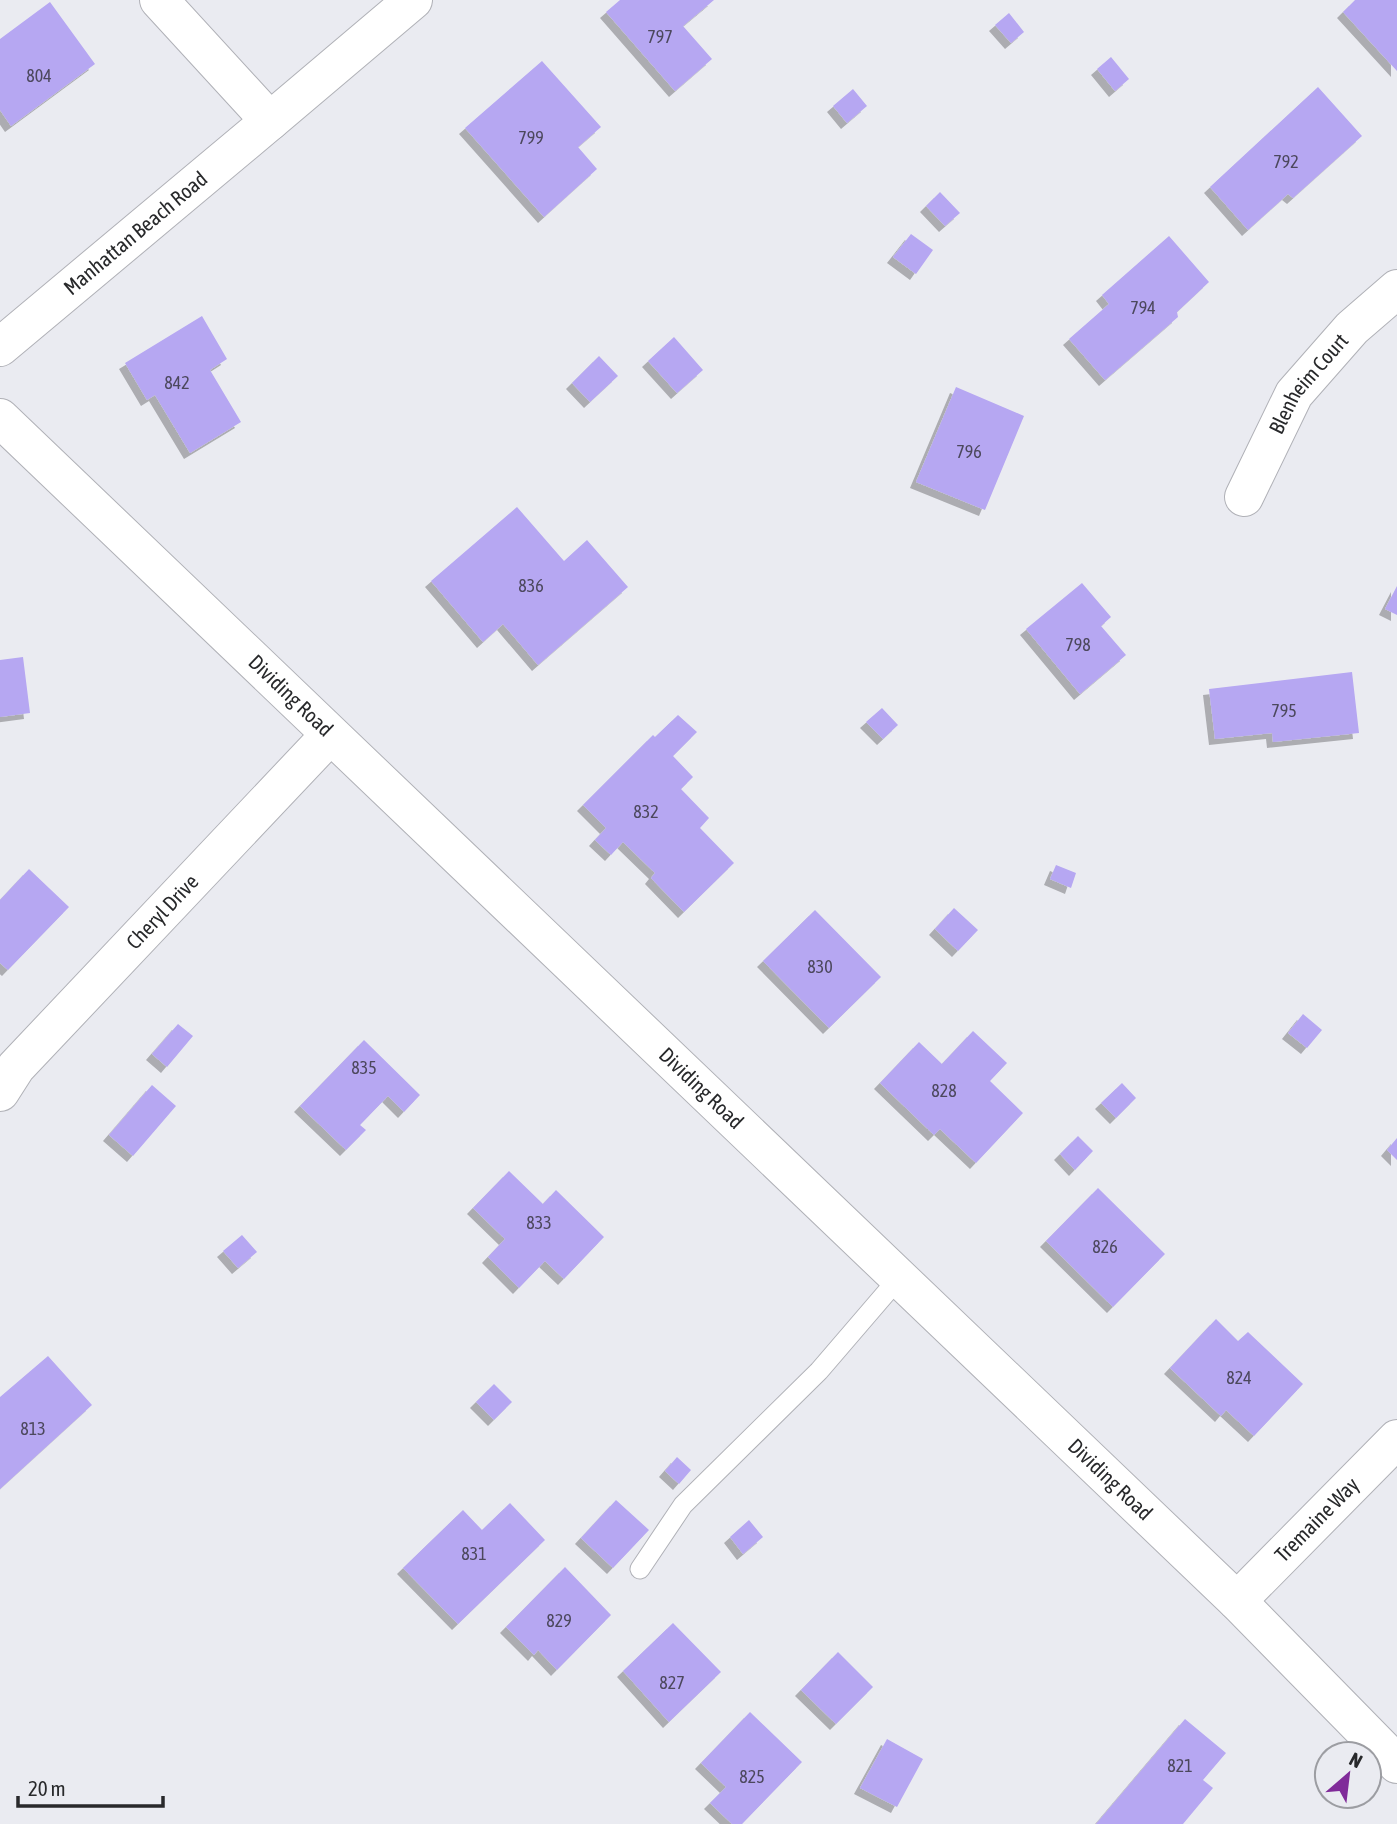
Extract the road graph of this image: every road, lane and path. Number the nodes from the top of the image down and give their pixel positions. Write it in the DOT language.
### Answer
graph roads {
  1 [pos="159,0"];
  2 [pos="412,0"];
  3 [pos="270,121"];
  4 [pos="1397,289"];
  5 [pos="0,347"];
  6 [pos="0,418"];
  7 [pos="1244,497"];
  8 [pos="330,735"];
  9 [pos="0,1092"];
  10 [pos="898,1279"];
  11 [pos="1397,1439"];
  12 [pos="640,1569"];
  13 [pos="1237,1601"];
  14 [pos="1397,1764"];
  1 -- 3 [label="street"];
  2 -- 3 [label="street, Manhattan Beach Road"];
  3 -- 5 [label="street, Manhattan Beach Road"];
  4 -- 7 [label="street, Blenheim Court"];
  6 -- 8 [label="street, Dividing Road"];
  8 -- 9 [label="street, Cheryl Drive"];
  8 -- 10 [label="street, Dividing Road"];
  10 -- 12 [label="lane"];
  10 -- 13 [label="street, Dividing Road"];
  11 -- 13 [label="street, Tremaine Way"];
  13 -- 14 [label="street, Dividing Road"];
}
